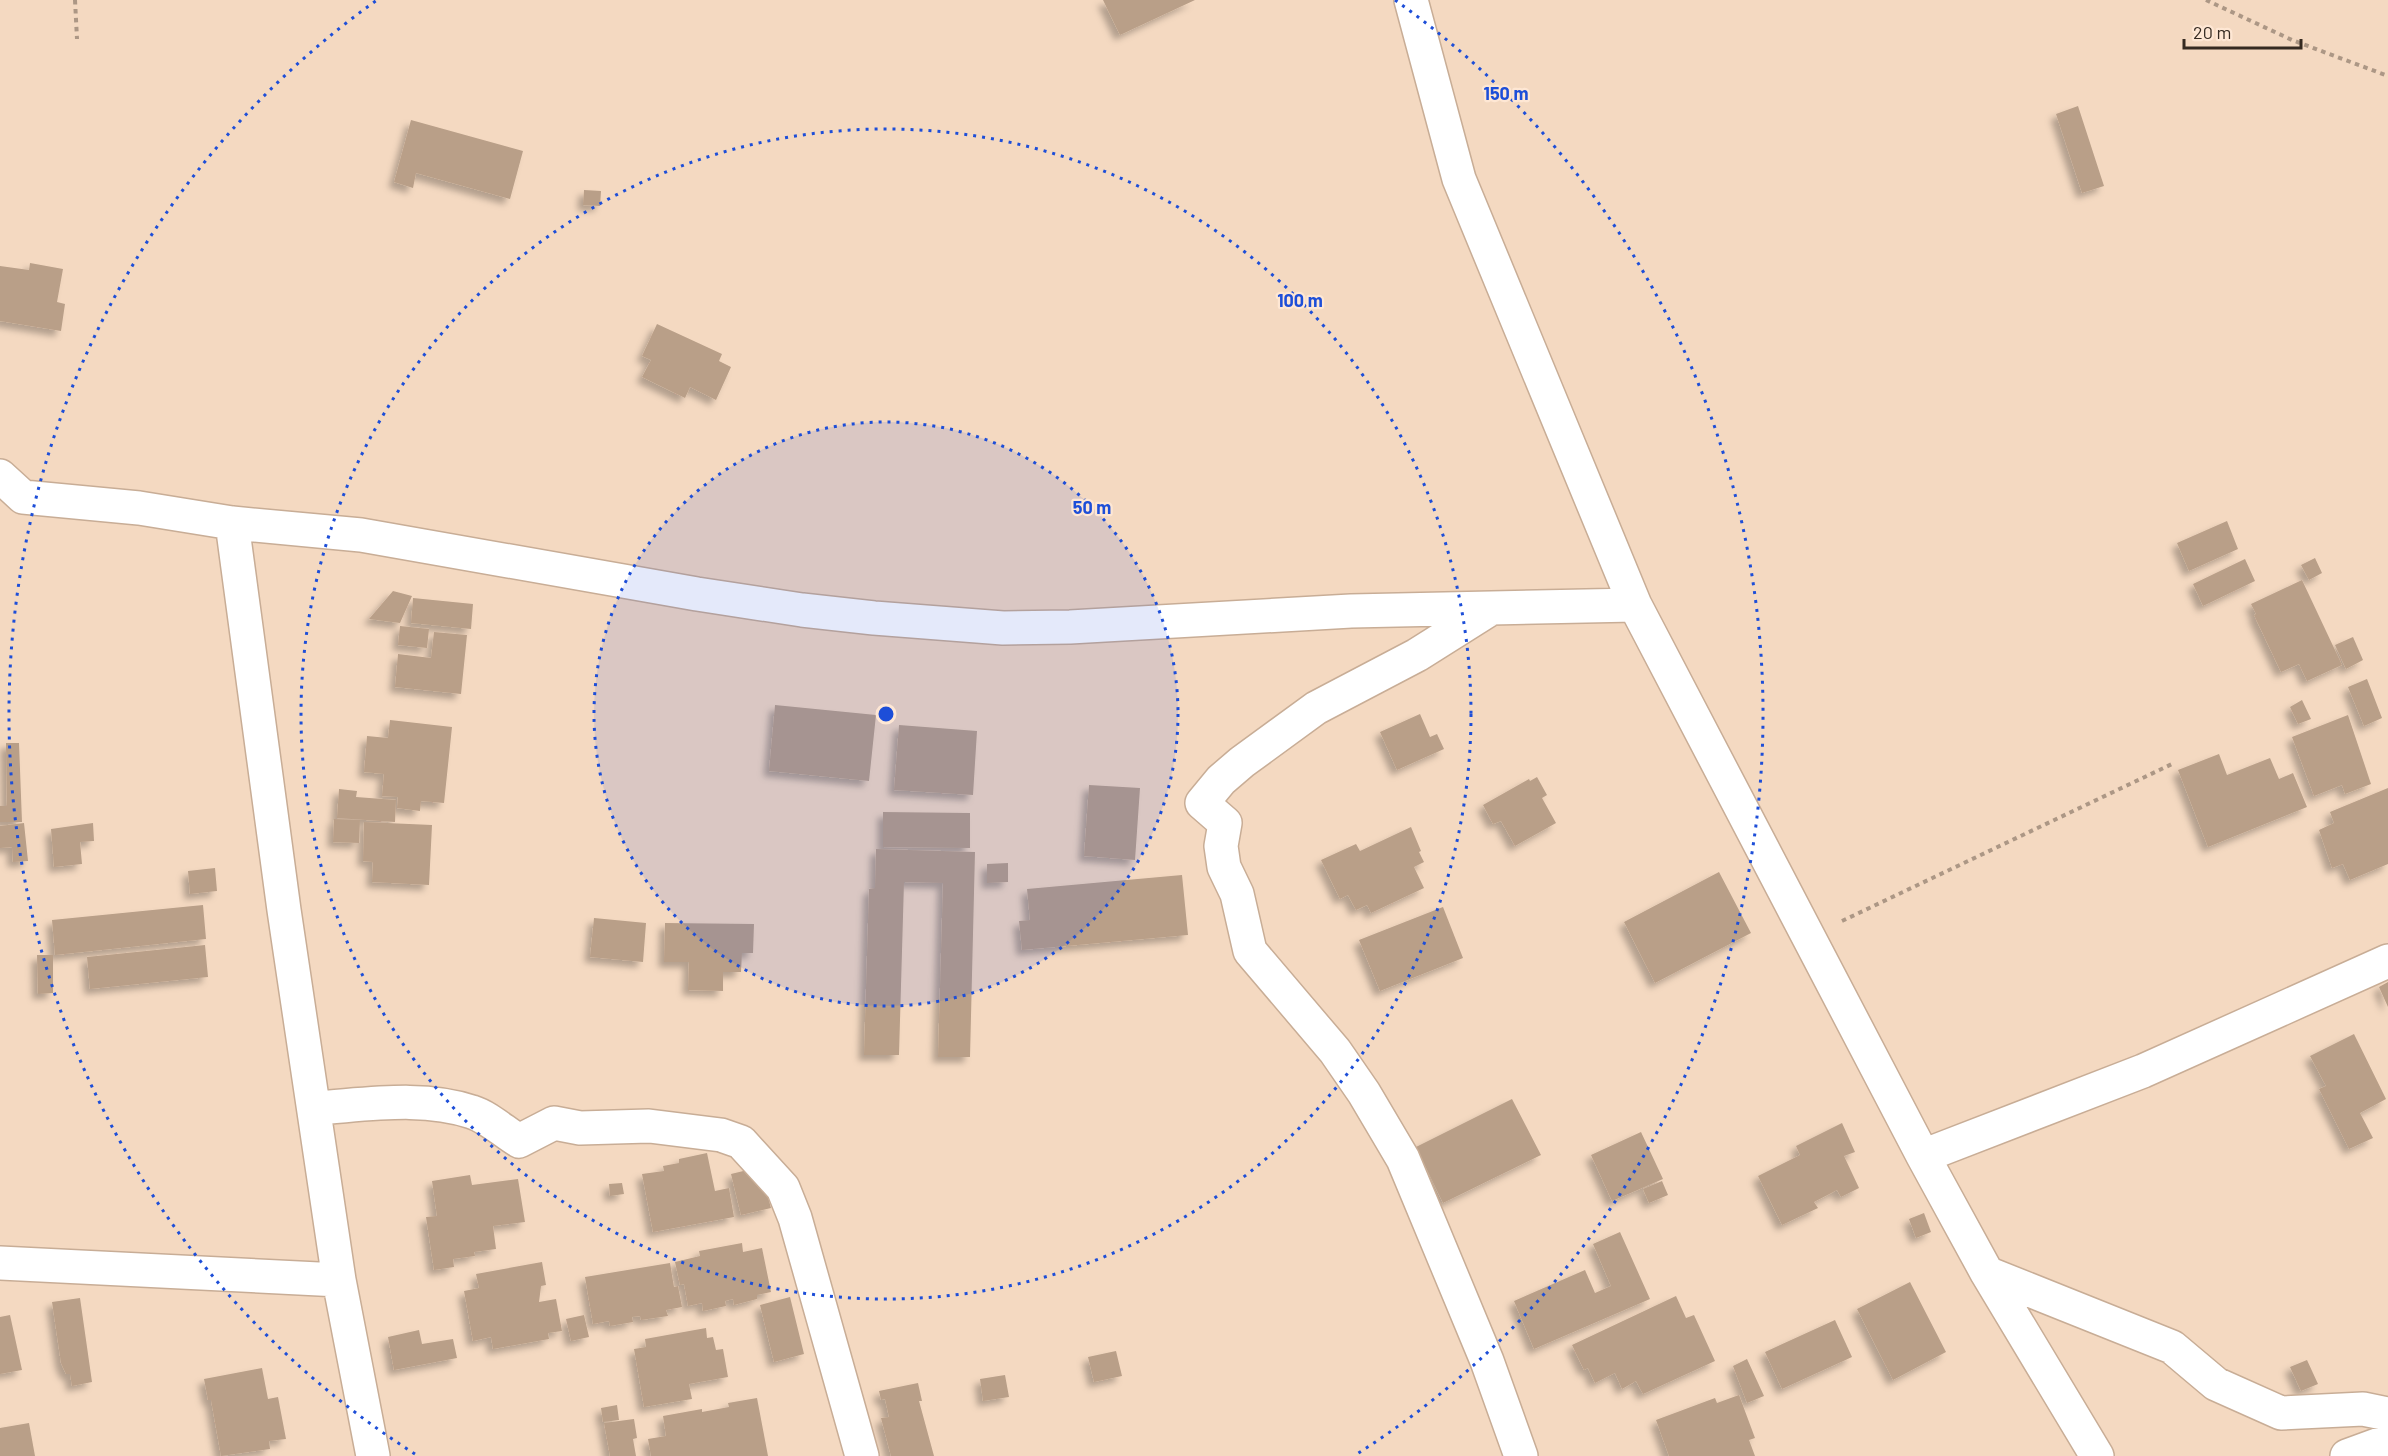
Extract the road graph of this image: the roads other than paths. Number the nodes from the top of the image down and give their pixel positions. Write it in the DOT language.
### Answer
graph roads {
  1 [pos="1396,0"];
  2 [pos="1412,0"];
  3 [pos="1426,63"];
  4 [pos="0,476"];
  5 [pos="232,523"];
  6 [pos="1635,605"];
  7 [pos="1490,609"];
  8 [pos="2388,962"];
  9 [pos="315,1108"];
  10 [pos="1923,1156"];
  11 [pos="0,1263"];
  12 [pos="1988,1273"];
  13 [pos="339,1280"];
  14 [pos="2388,1414"];
  15 [pos="2388,1441"];
  16 [pos="373,1456"];
  17 [pos="862,1456"];
  18 [pos="1521,1456"];
  19 [pos="2097,1456"];
  20 [pos="2347,1456"];
  1 -- 3 [label="street"];
  2 -- 3 [label="street"];
  3 -- 6 [label="street"];
  4 -- 5 [label="street"];
  5 -- 7 [label="street"];
  5 -- 9 [label="street"];
  6 -- 7 [label="street"];
  6 -- 10 [label="street"];
  7 -- 18 [label="street"];
  8 -- 10 [label="street"];
  9 -- 13 [label="street"];
  9 -- 17 [label="street"];
  10 -- 12 [label="street"];
  11 -- 13 [label="street"];
  12 -- 14 [label="street"];
  12 -- 19 [label="street"];
  13 -- 16 [label="street"];
  15 -- 20 [label="street"];
}
